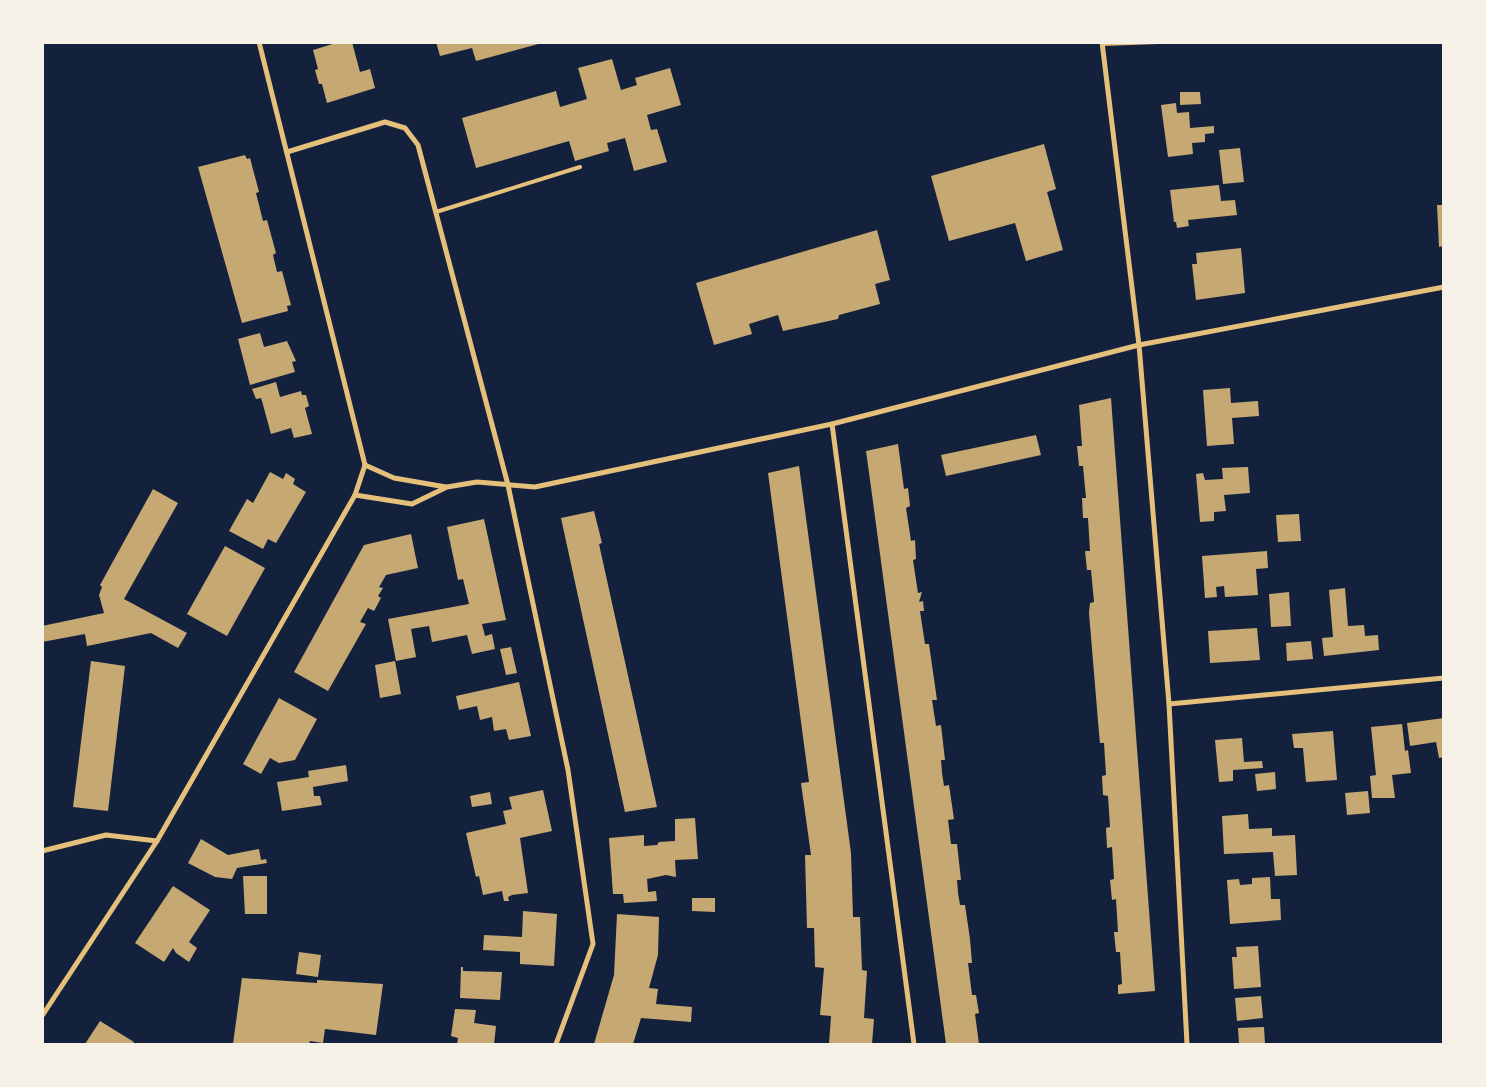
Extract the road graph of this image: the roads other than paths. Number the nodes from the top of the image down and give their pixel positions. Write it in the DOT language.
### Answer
graph roads {
  1 [pos="259,42"];
  2 [pos="1159,42"];
  3 [pos="1102,43"];
  4 [pos="287,152"];
  5 [pos="580,167"];
  6 [pos="436,212"];
  7 [pos="1444,287"];
  8 [pos="1138,345"];
  9 [pos="832,424"];
  10 [pos="365,465"];
  11 [pos="508,485"];
  12 [pos="447,487"];
  13 [pos="355,495"];
  14 [pos="1444,678"];
  15 [pos="1169,704"];
  16 [pos="157,841"];
  17 [pos="42,851"];
  18 [pos="42,1016"];
  19 [pos="556,1044"];
  20 [pos="914,1044"];
  21 [pos="1187,1044"];
  1 -- 4 [label="street"];
  2 -- 3 [label="lane"];
  3 -- 8 [label="street"];
  4 -- 6 [label="street"];
  4 -- 10 [label="street"];
  5 -- 6 [label="lane"];
  6 -- 11 [label="street"];
  7 -- 8 [label="street"];
  8 -- 9 [label="street"];
  8 -- 15 [label="street"];
  9 -- 11 [label="street"];
  9 -- 20 [label="street"];
  10 -- 12 [label="street"];
  10 -- 13 [label="street"];
  11 -- 12 [label="street"];
  11 -- 19 [label="street"];
  12 -- 13 [label="street"];
  13 -- 16 [label="street"];
  14 -- 15 [label="street"];
  15 -- 21 [label="street"];
  16 -- 17 [label="street"];
  16 -- 18 [label="street"];
}
